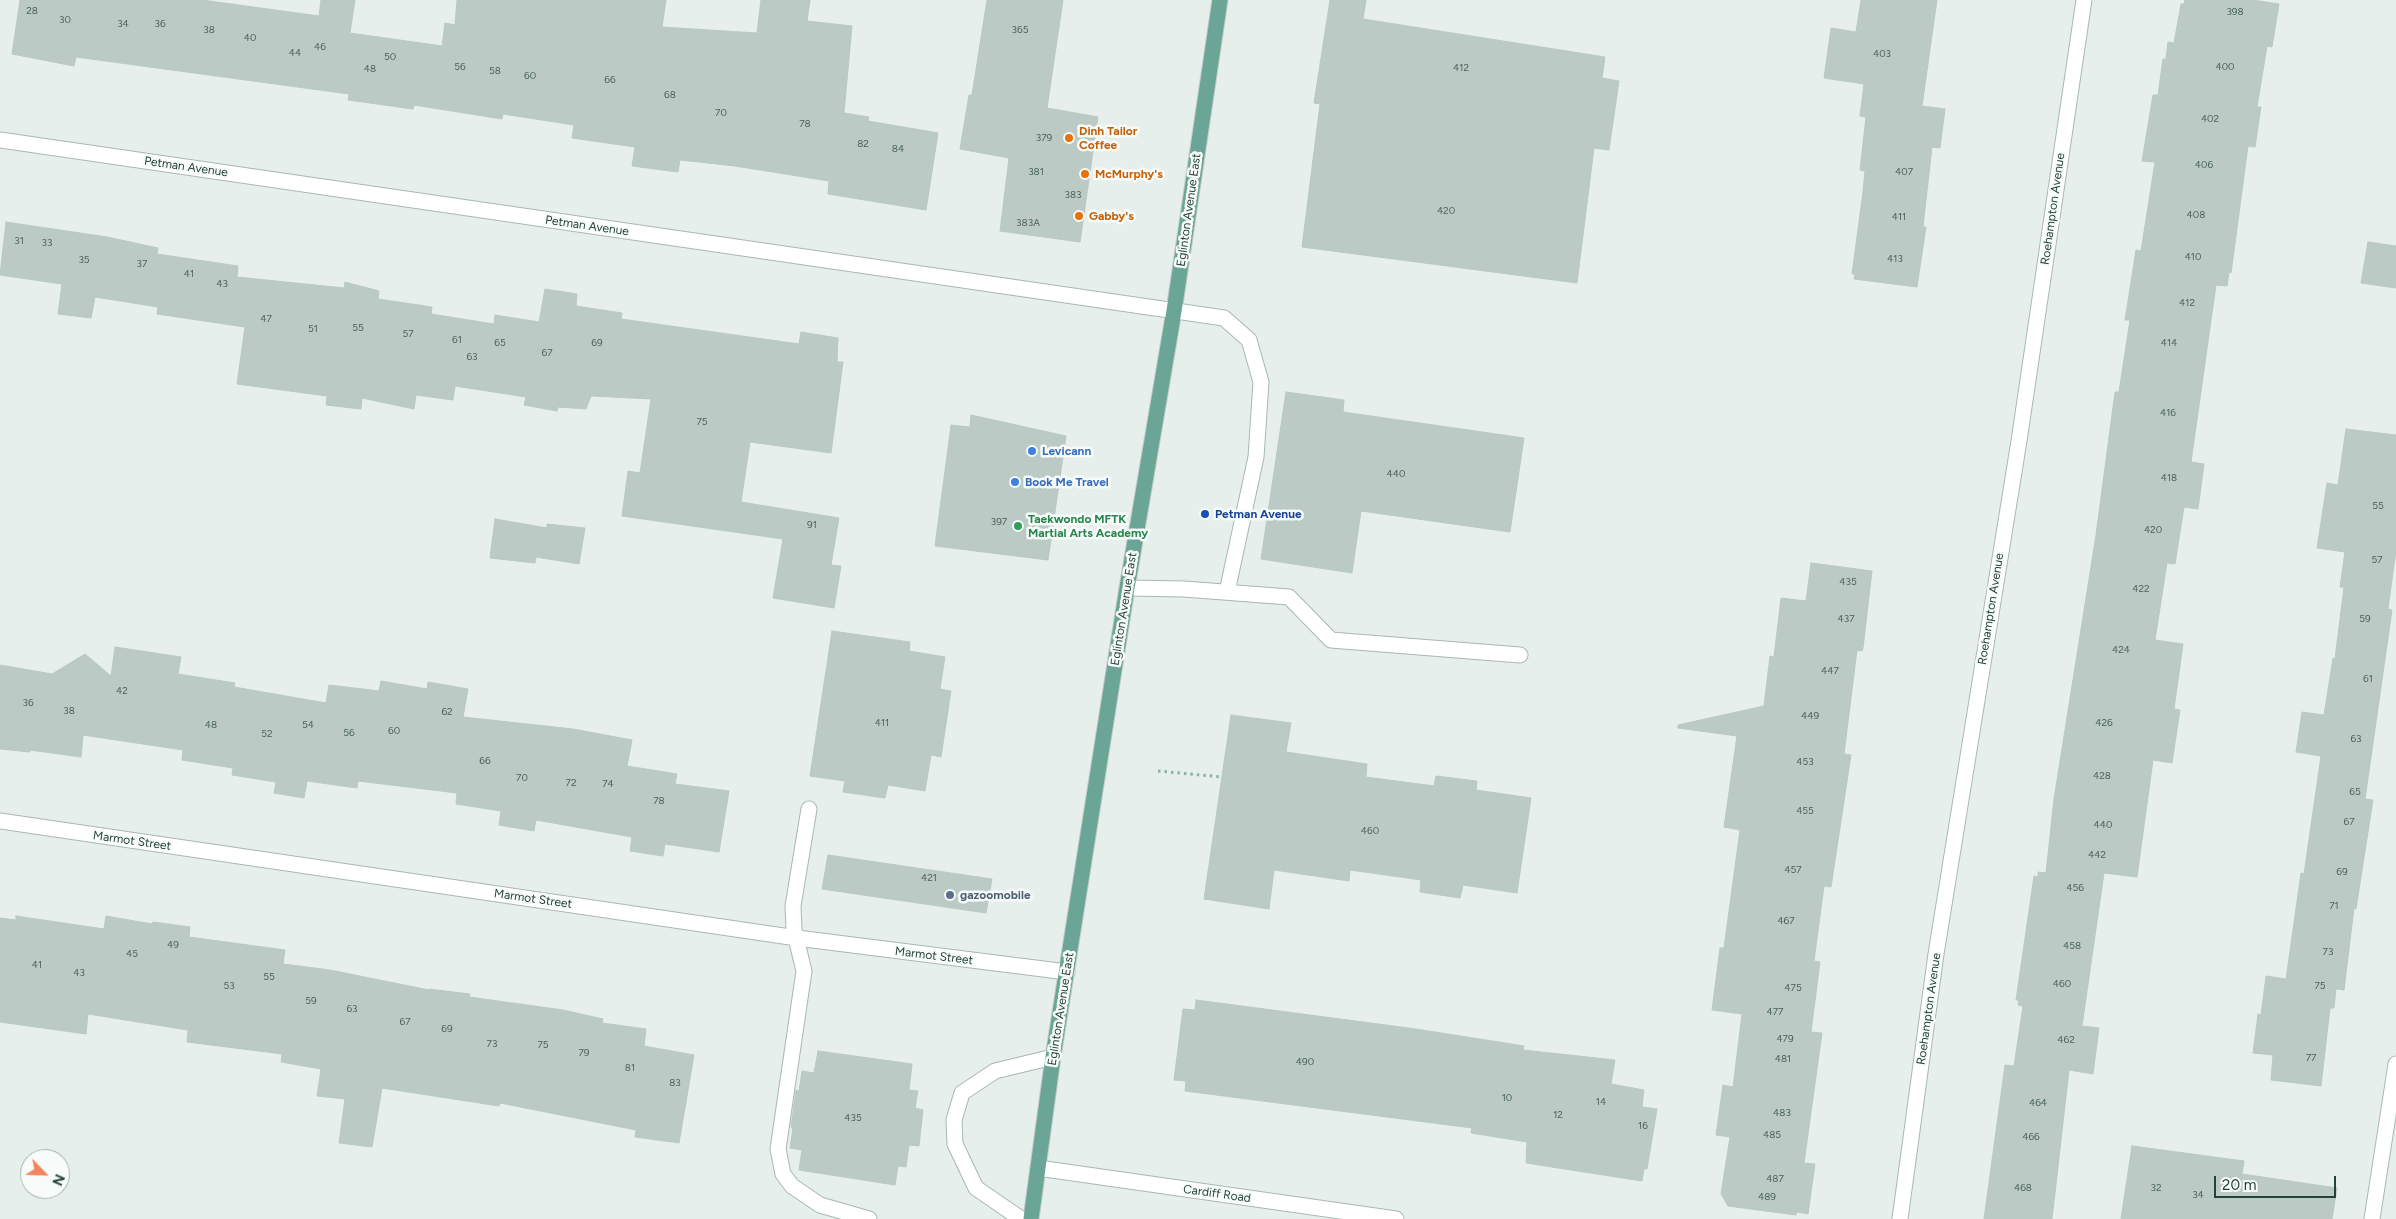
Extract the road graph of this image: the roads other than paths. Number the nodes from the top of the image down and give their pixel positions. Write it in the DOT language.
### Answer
graph roads {
  1 [pos="1220,0"];
  2 [pos="2084,0"];
  3 [pos="0,140"];
  4 [pos="1174,311"];
  5 [pos="1128,588"];
  6 [pos="1227,592"];
  7 [pos="1520,655"];
  8 [pos="809,809"];
  9 [pos="0,821"];
  10 [pos="797,938"];
  11 [pos="1067,972"];
  12 [pos="1053,1057"];
  13 [pos="2396,1064"];
  14 [pos="1038,1168"];
  15 [pos="869,1219"];
  16 [pos="1021,1219"];
  17 [pos="1031,1219"];
  18 [pos="1396,1219"];
  19 [pos="1900,1219"];
  20 [pos="2372,1219"];
  1 -- 4 [label="main road, Eglinton Avenue East"];
  2 -- 19 [label="street, Roehampton Avenue"];
  3 -- 4 [label="street, Petman Avenue"];
  4 -- 5 [label="main road, Eglinton Avenue East"];
  4 -- 6 [label="street, Petman Avenue"];
  5 -- 6 [label="street"];
  5 -- 11 [label="main road, Eglinton Avenue East"];
  6 -- 7 [label="street"];
  8 -- 10 [label="street"];
  9 -- 10 [label="street, Marmot Street"];
  10 -- 11 [label="street, Marmot Street"];
  10 -- 15 [label="street"];
  11 -- 12 [label="main road, Eglinton Avenue East"];
  12 -- 14 [label="main road, Eglinton Avenue East"];
  12 -- 16 [label="street"];
  13 -- 20 [label="street"];
  14 -- 17 [label="main road, Eglinton Avenue East"];
  14 -- 18 [label="street, Cardiff Road"];
}
